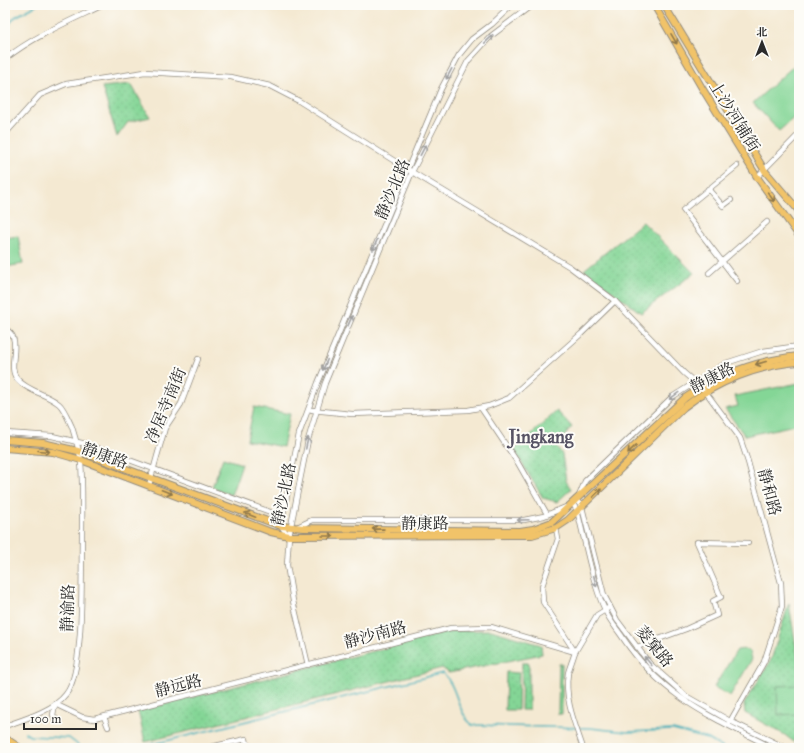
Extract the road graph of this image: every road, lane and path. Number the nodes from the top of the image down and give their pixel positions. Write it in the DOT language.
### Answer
graph roads {
  1 [pos="103,5"];
  2 [pos="512,5"];
  3 [pos="532,5"];
  4 [pos="654,5"];
  5 [pos="664,5"];
  6 [pos="5,59"];
  7 [pos="5,134"];
  8 [pos="799,134"];
  9 [pos="737,166"];
  10 [pos="407,168"];
  11 [pos="765,171"];
  12 [pos="412,172"];
  13 [pos="757,177"];
  14 [pos="708,189"];
  15 [pos="731,200"];
  16 [pos="799,211"];
  17 [pos="766,222"];
  18 [pos="799,236"];
  19 [pos="722,261"];
  20 [pos="709,273"];
  21 [pos="737,280"];
  22 [pos="615,301"];
  23 [pos="5,328"];
  24 [pos="799,346"];
  25 [pos="799,356"];
  26 [pos="198,359"];
  27 [pos="799,362"];
  28 [pos="695,383"];
  29 [pos="703,389"];
  30 [pos="481,408"];
  31 [pos="309,410"];
  32 [pos="315,410"];
  33 [pos="5,433"];
  34 [pos="5,440"];
  35 [pos="75,441"];
  36 [pos="5,448"];
  37 [pos="78,451"];
  38 [pos="81,460"];
  39 [pos="154,469"];
  40 [pos="151,478"];
  41 [pos="149,485"];
  42 [pos="576,502"];
  43 [pos="580,509"];
  44 [pos="547,514"];
  45 [pos="281,526"];
  46 [pos="293,527"];
  47 [pos="556,528"];
  48 [pos="289,536"];
  49 [pos="748,543"];
  50 [pos="610,607"];
  51 [pos="604,610"];
  52 [pos="637,647"];
  53 [pos="575,652"];
  54 [pos="308,665"];
  55 [pos="55,704"];
  56 [pos="104,717"];
  57 [pos="55,718"];
  58 [pos="729,723"];
  59 [pos="5,726"];
  60 [pos="108,727"];
  61 [pos="5,738"];
  62 [pos="20,748"];
  63 [pos="206,748"];
  64 [pos="248,748"];
  65 [pos="583,748"];
  66 [pos="773,748"];
  67 [pos="786,748"];
  1 -- 6 [label="street"];
  2 -- 10 [label="street, 静沙北路, one-way"];
  12 -- 3 [label="street, 静沙北路, one-way"];
  4 -- 13 [label="main road, 上沙河铺街, one-way"];
  5 -- 11 [label="main road, 上沙河铺街"];
  7 -- 10 [label="street, 静和路"];
  8 -- 11 [label="street"];
  9 -- 14 [label="street"];
  10 -- 12 [label="street, 静和路"];
  10 -- 31 [label="street, 静沙北路, one-way"];
  11 -- 13 [label="street"];
  11 -- 16 [label="main road, 上沙河铺街"];
  12 -- 22 [label="street, 静和路"];
  32 -- 12 [label="street, 静沙北路, one-way"];
  13 -- 18 [label="main road, 上沙河铺街, one-way"];
  14 -- 15 [label="street"];
  14 -- 19 [label="street"];
  17 -- 19 [label="street"];
  19 -- 20 [label="street"];
  19 -- 21 [label="street"];
  22 -- 28 [label="street, 静和路"];
  22 -- 30 [label="street"];
  23 -- 35 [label="street, 静渝路"];
  24 -- 28 [label="street"];
  25 -- 29 [label="main road, 静康路, one-way"];
  26 -- 39 [label="street, 净居寺南街"];
  27 -- 29 [label="main road, 静康路"];
  28 -- 29 [label="street, 静和路"];
  28 -- 42 [label="street, one-way"];
  29 -- 42 [label="main road, 静康路, one-way"];
  43 -- 29 [label="main road, 静康路, one-way"];
  29 -- 58 [label="street, 静和路"];
  30 -- 32 [label="street"];
  30 -- 44 [label="street"];
  31 -- 32 [label="street"];
  31 -- 45 [label="street, 静沙北路"];
  46 -- 32 [label="street, 静沙北路, one-way"];
  33 -- 35 [label="street"];
  34 -- 37 [label="main road, 静康路"];
  35 -- 37 [label="street, 静渝路"];
  35 -- 39 [label="street"];
  36 -- 38 [label="main road, 静康路, one-way"];
  37 -- 38 [label="street, 静渝路"];
  37 -- 40 [label="main road, 静康路"];
  38 -- 41 [label="main road, 静康路"];
  38 -- 55 [label="street, 静渝路"];
  39 -- 40 [label="street, 净居寺南街"];
  39 -- 45 [label="street"];
  40 -- 41 [label="street, 净居寺南街"];
  45 -- 40 [label="main road, 静康路, one-way"];
  41 -- 48 [label="main road, 静康路, one-way"];
  42 -- 43 [label="street, 菱窠路"];
  42 -- 44 [label="street"];
  42 -- 46 [label="main road, 静康路, one-way"];
  43 -- 47 [label="main road, 静康路"];
  43 -- 50 [label="street, 菱窠路"];
  43 -- 51 [label="street, 菱窠路, one-way"];
  44 -- 46 [label="street, one-way"];
  45 -- 46 [label="main road, 静康路"];
  45 -- 48 [label="street, 静沙北路"];
  46 -- 48 [label="street, 静沙北路"];
  48 -- 47 [label="main road, 静康路, one-way"];
  47 -- 53 [label="street"];
  48 -- 54 [label="street"];
  49 -- 52 [label="street"];
  50 -- 51 [label="street"];
  50 -- 52 [label="street, 菱窠路"];
  51 -- 53 [label="street"];
  51 -- 58 [label="street, 菱窠路"];
  58 -- 52 [label="street, 菱窠路, one-way"];
  53 -- 54 [label="street, 静沙南路"];
  53 -- 65 [label="street"];
  54 -- 56 [label="street, 静远路"];
  55 -- 56 [label="street, 静远路"];
  55 -- 57 [label="street"];
  55 -- 59 [label="street, 静渝路"];
  56 -- 60 [label="street"];
  58 -- 66 [label="street, 菱窠路"];
  58 -- 67 [label="street, 菱窠路"];
  61 -- 62 [label="main road"];
  63 -- 64 [label="street"];
}
